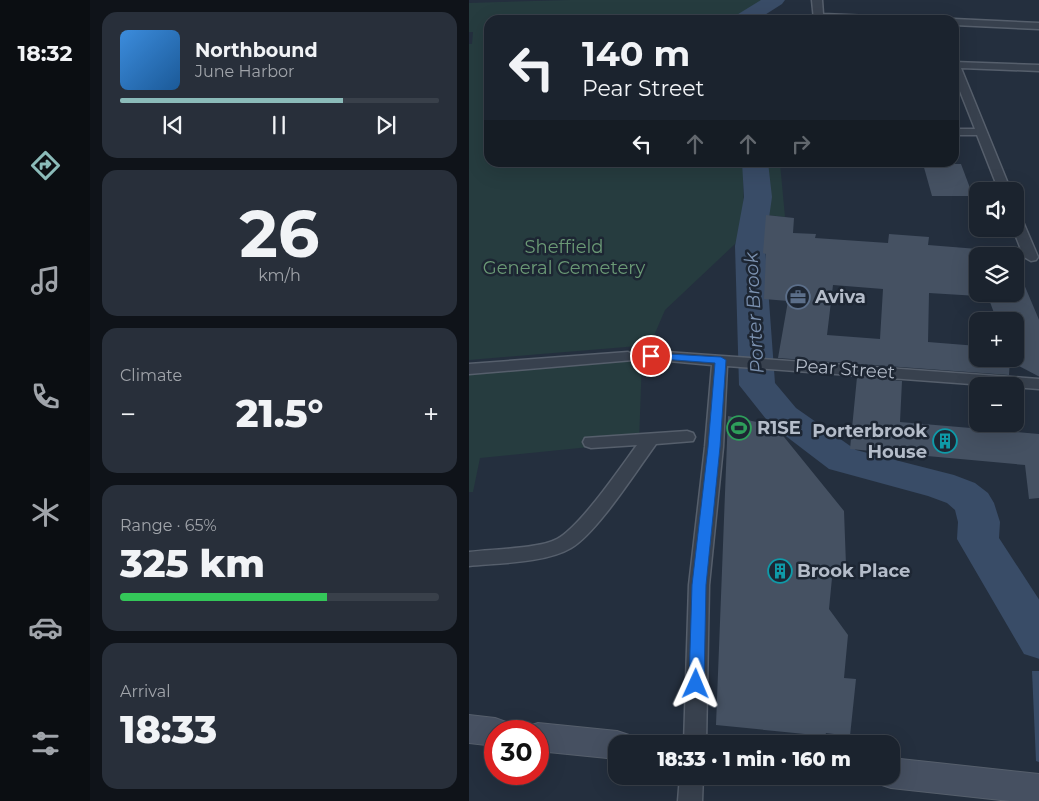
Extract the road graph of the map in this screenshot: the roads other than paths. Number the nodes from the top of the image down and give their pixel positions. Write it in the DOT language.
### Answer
graph roads {
  1 [pos="817,0"];
  2 [pos="819,15"];
  3 [pos="959,22"];
  4 [pos="1039,26"];
  5 [pos="959,65"];
  6 [pos="1039,68"];
  7 [pos="959,75"];
  8 [pos="959,132"];
  9 [pos="981,132"];
  10 [pos="1001,182"];
  11 [pos="1023,237"];
  12 [pos="1031,257"];
  13 [pos="651,356"];
  14 [pos="628,357"];
  15 [pos="721,360"];
  16 [pos="469,369"];
  17 [pos="1039,384"];
  18 [pos="687,437"];
  19 [pos="652,438"];
  20 [pos="591,442"];
  21 [pos="469,559"];
  22 [pos="469,729"];
  23 [pos="484,731"];
  24 [pos="695,735"];
  25 [pos="549,738"];
  26 [pos="608,744"];
  27 [pos="900,774"];
  28 [pos="691,785"];
  29 [pos="1036,789"];
  30 [pos="690,801"];
  1 -- 2 [label="street"];
  3 -- 4 [label="street"];
  5 -- 6 [label="street"];
  7 -- 9 [label="street"];
  8 -- 9 [label="street"];
  9 -- 10 [label="street"];
  11 -- 12 [label="street"];
  13 -- 15 [label="street, Pear Street"];
  14 -- 16 [label="street"];
  15 -- 17 [label="street, Pear Street"];
  15 -- 24 [label="street"];
  18 -- 19 [label="street"];
  19 -- 20 [label="street"];
  19 -- 21 [label="street"];
  22 -- 23 [label="street"];
  25 -- 26 [label="street"];
  27 -- 29 [label="street"];
  28 -- 30 [label="street"];
}
